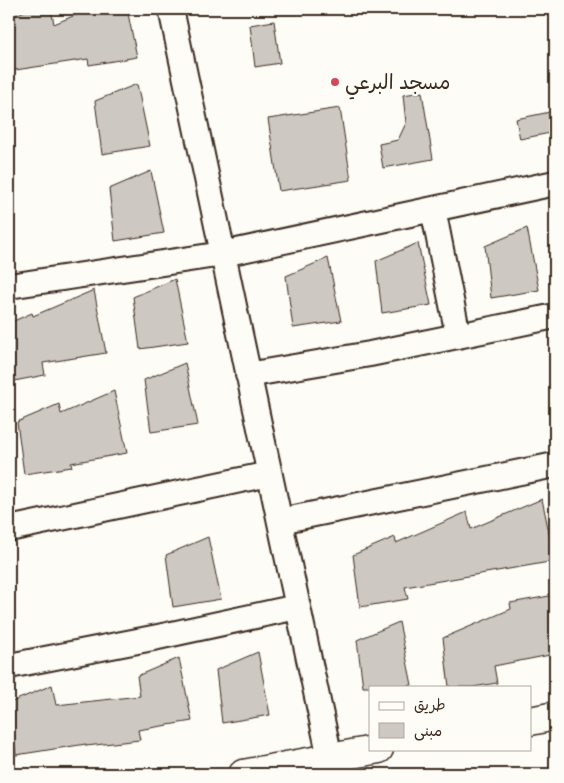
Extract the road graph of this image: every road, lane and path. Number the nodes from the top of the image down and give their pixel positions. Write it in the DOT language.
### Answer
graph roads {
  1 [pos="171,9"];
  2 [pos="555,183"];
  3 [pos="433,209"];
  4 [pos="223,254"];
  5 [pos="9,286"];
  6 [pos="555,316"];
  7 [pos="458,335"];
  8 [pos="248,375"];
  9 [pos="555,464"];
  10 [pos="269,474"];
  11 [pos="280,522"];
  12 [pos="9,529"];
  13 [pos="298,607"];
  14 [pos="10,659"];
  15 [pos="555,716"];
  16 [pos="532,721"];
  17 [pos="374,750"];
  18 [pos="330,758"];
  19 [pos="243,774"];
  1 -- 4 [label="street"];
  2 -- 3 [label="street"];
  3 -- 4 [label="street"];
  3 -- 7 [label="street"];
  4 -- 5 [label="street"];
  4 -- 8 [label="street"];
  6 -- 7 [label="street"];
  7 -- 8 [label="street"];
  8 -- 10 [label="street"];
  9 -- 11 [label="street"];
  10 -- 11 [label="street"];
  10 -- 12 [label="street"];
  11 -- 13 [label="street"];
  13 -- 14 [label="street"];
  13 -- 18 [label="street"];
  15 -- 16 [label="street"];
  17 -- 18 [label="street"];
  18 -- 19 [label="street"];
}
